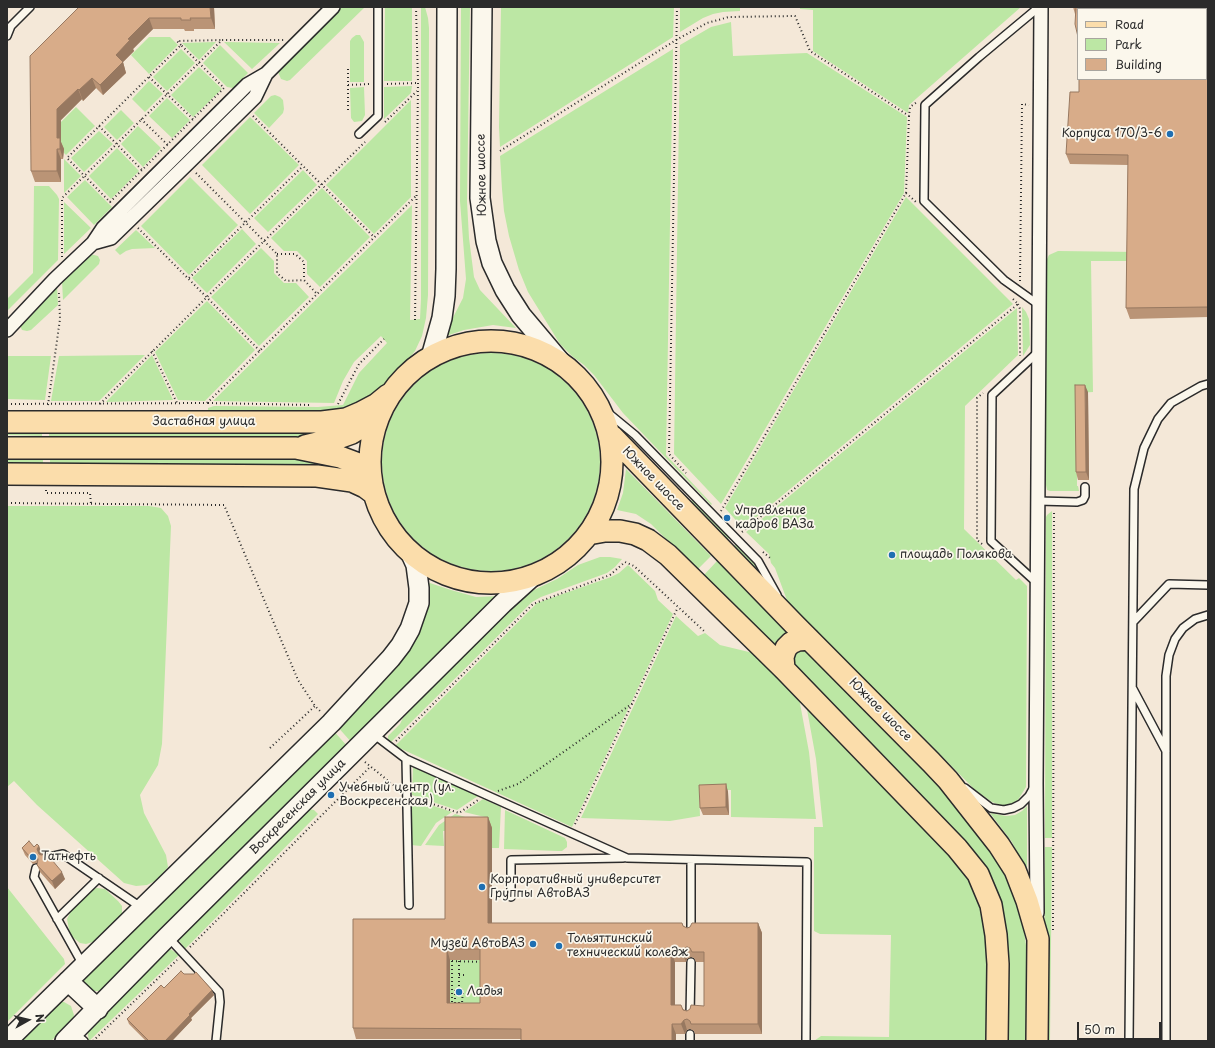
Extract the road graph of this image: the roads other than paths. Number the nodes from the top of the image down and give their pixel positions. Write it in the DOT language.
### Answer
graph roads {
  1 [pos="30,7"];
  2 [pos="333,7"];
  3 [pos="378,7"];
  4 [pos="482,7"];
  5 [pos="1040,7"];
  6 [pos="446,9"];
  7 [pos="7,36"];
  8 [pos="266,74"];
  9 [pos="359,134"];
  10 [pos="93,243"];
  11 [pos="1039,305"];
  12 [pos="7,330"];
  13 [pos="1039,352"];
  14 [pos="431,357"];
  15 [pos="564,366"];
  16 [pos="1208,384"];
  17 [pos="394,391"];
  18 [pos="601,407"];
  19 [pos="381,410"];
  20 [pos="7,422"];
  21 [pos="612,436"];
  22 [pos="7,448"];
  23 [pos="296,448"];
  24 [pos="369,472"];
  25 [pos="7,474"];
  26 [pos="1085,487"];
  27 [pos="373,493"];
  28 [pos="1038,501"];
  29 [pos="588,534"];
  30 [pos="411,554"];
  31 [pos="534,575"];
  32 [pos="1037,583"];
  33 [pos="1208,585"];
  34 [pos="1208,615"];
  35 [pos="1133,622"];
  36 [pos="794,624"];
  37 [pos="809,639"];
  38 [pos="784,669"];
  39 [pos="1133,688"];
  40 [pos="372,733"];
  41 [pos="1167,753"];
  42 [pos="406,759"];
  43 [pos="931,762"];
  44 [pos="1036,783"];
  45 [pos="45,858"];
  46 [pos="627,858"];
  47 [pos="691,860"];
  48 [pos="36,868"];
  49 [pos="98,878"];
  50 [pos="511,897"];
  51 [pos="409,905"];
  52 [pos="142,908"];
  53 [pos="57,919"];
  54 [pos="691,933"];
  55 [pos="1045,935"];
  56 [pos="167,937"];
  57 [pos="691,962"];
  58 [pos="84,966"];
  59 [pos="68,981"];
  60 [pos="98,1009"];
  61 [pos="690,1016"];
  62 [pos="77,1037"];
  63 [pos="7,1041"];
  64 [pos="216,1041"];
  65 [pos="806,1041"];
  66 [pos="997,1041"];
  67 [pos="1037,1041"];
  68 [pos="1129,1041"];
  69 [pos="1166,1041"];
  1 -- 7 [label="lane"];
  2 -- 8 [label="street"];
  3 -- 9 [label="lane"];
  4 -- 15 [label="main road, Южное шоссе"];
  5 -- 11 [label="street"];
  5 -- 11 [label="lane"];
  6 -- 14 [label="main road"];
  8 -- 10 [label="street"];
  8 -- 10 [label="street"];
  10 -- 12 [label="street"];
  11 -- 13 [label="street"];
  13 -- 28 [label="street"];
  13 -- 32 [label="lane"];
  14 -- 15 [label="main road"];
  14 -- 17 [label="main road"];
  15 -- 18 [label="main road"];
  16 -- 35 [label="lane"];
  17 -- 19 [label="main road"];
  17 -- 20 [label="main road, Заставная улица"];
  18 -- 21 [label="main road"];
  18 -- 36 [label="lane"];
  19 -- 23 [label="main road"];
  19 -- 24 [label="main road"];
  21 -- 29 [label="main road"];
  21 -- 36 [label="main road, Южное шоссе"];
  22 -- 23 [label="main road"];
  23 -- 24 [label="main road"];
  24 -- 27 [label="main road"];
  25 -- 27 [label="main road"];
  26 -- 28 [label="lane"];
  27 -- 30 [label="main road"];
  28 -- 32 [label="street"];
  29 -- 31 [label="main road"];
  29 -- 38 [label="main road"];
  30 -- 31 [label="main road"];
  30 -- 52 [label="main road"];
  31 -- 40 [label="main road, Воскресенская улица"];
  32 -- 44 [label="street"];
  33 -- 35 [label="lane"];
  34 -- 41 [label="lane"];
  35 -- 39 [label="lane"];
  36 -- 37 [label="main road, Южное шоссе"];
  37 -- 38 [label="main road"];
  37 -- 43 [label="main road, Южное шоссе"];
  38 -- 66 [label="main road"];
  39 -- 41 [label="lane"];
  39 -- 68 [label="lane"];
  40 -- 42 [label="lane"];
  40 -- 56 [label="main road, Воскресенская улица"];
  41 -- 69 [label="lane"];
  42 -- 46 [label="lane"];
  42 -- 51 [label="lane"];
  43 -- 44 [label="lane"];
  43 -- 55 [label="main road, Южное шоссе"];
  44 -- 55 [label="street"];
  45 -- 49 [label="lane"];
  46 -- 47 [label="lane"];
  46 -- 50 [label="lane"];
  47 -- 54 [label="lane"];
  47 -- 65 [label="lane"];
  48 -- 53 [label="lane"];
  49 -- 52 [label="lane"];
  49 -- 53 [label="lane"];
  52 -- 58 [label="main road"];
  53 -- 58 [label="lane"];
  55 -- 67 [label="main road, Южное шоссе"];
  56 -- 60 [label="main road, Воскресенская улица"];
  56 -- 64 [label="lane"];
  57 -- 61 [label="lane"];
  58 -- 59 [label="main road"];
  59 -- 60 [label="main road"];
  59 -- 63 [label="main road"];
  60 -- 62 [label="main road, Воскресенская улица"];
}
